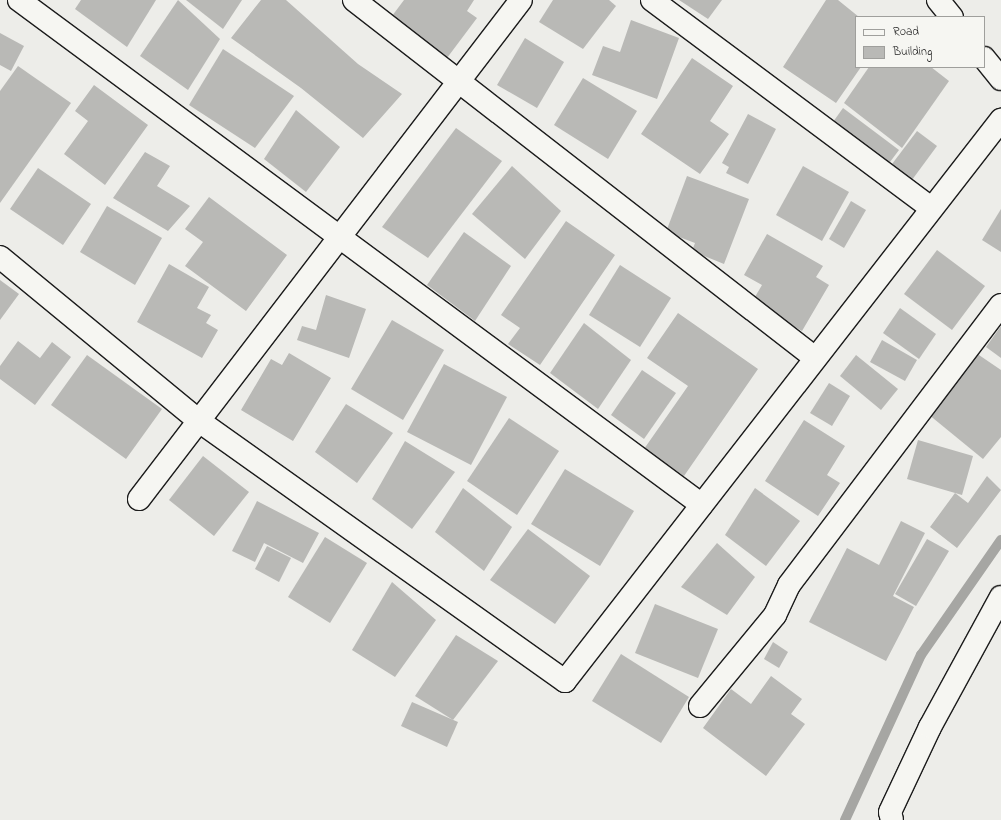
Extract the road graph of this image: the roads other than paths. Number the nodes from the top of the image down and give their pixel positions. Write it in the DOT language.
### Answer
graph roads {
  1 [pos="19,0"];
  2 [pos="354,0"];
  3 [pos="521,0"];
  4 [pos="652,0"];
  5 [pos="938,0"];
  6 [pos="951,16"];
  7 [pos="985,59"];
  8 [pos="1001,79"];
  9 [pos="459,81"];
  10 [pos="1001,120"];
  11 [pos="932,208"];
  12 [pos="340,237"];
  13 [pos="0,257"];
  14 [pos="1001,305"];
  15 [pos="815,358"];
  16 [pos="199,421"];
  17 [pos="139,499"];
  18 [pos="702,504"];
  19 [pos="1001,597"];
  20 [pos="700,706"];
  21 [pos="892,820"];
  1 -- 12 [label="street"];
  2 -- 9 [label="street"];
  3 -- 9 [label="street"];
  4 -- 11 [label="street"];
  5 -- 6 [label="street"];
  7 -- 8 [label="street"];
  9 -- 12 [label="street"];
  9 -- 15 [label="street"];
  10 -- 11 [label="street"];
  11 -- 15 [label="street"];
  12 -- 16 [label="street"];
  12 -- 18 [label="street"];
  13 -- 16 [label="street"];
  14 -- 20 [label="street"];
  15 -- 18 [label="street"];
  16 -- 17 [label="street"];
  16 -- 18 [label="street"];
  19 -- 21 [label="street"];
}
